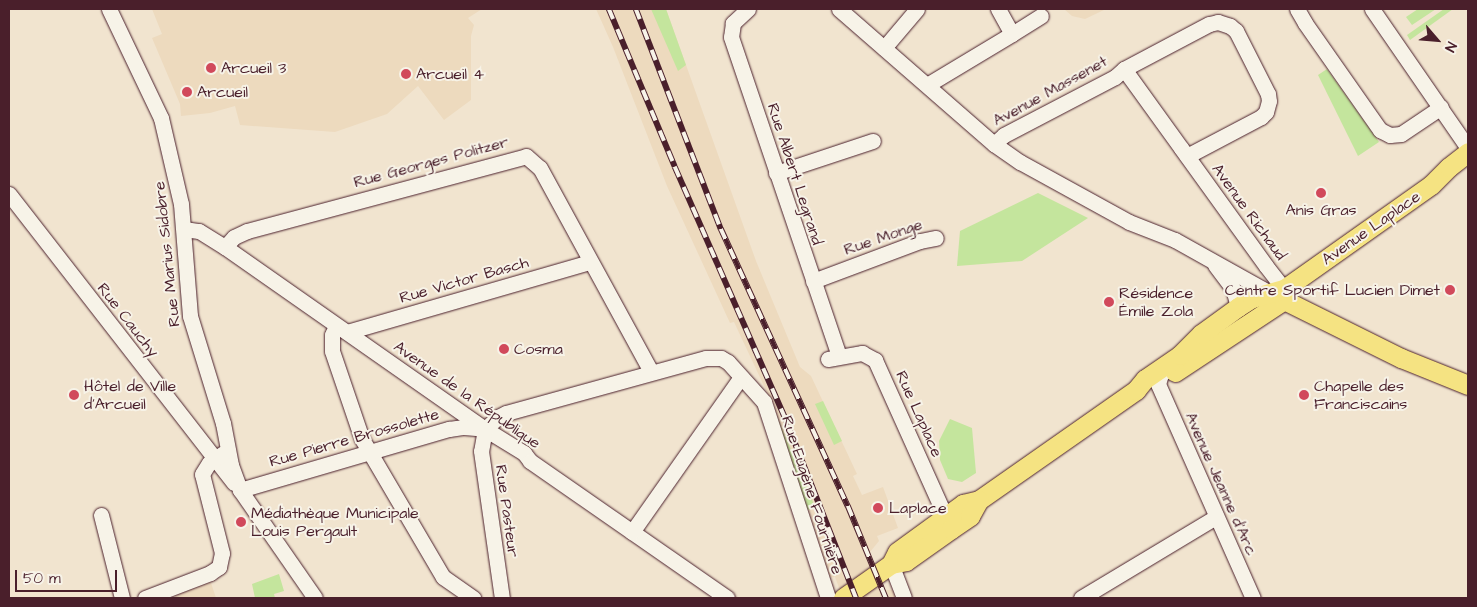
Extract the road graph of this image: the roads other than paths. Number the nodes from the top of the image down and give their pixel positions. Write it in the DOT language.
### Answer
graph roads {
  1 [pos="109,9"];
  2 [pos="748,9"];
  3 [pos="839,9"];
  4 [pos="917,9"];
  5 [pos="998,9"];
  6 [pos="1297,9"];
  7 [pos="1372,9"];
  8 [pos="1041,16"];
  9 [pos="1012,34"];
  10 [pos="884,48"];
  11 [pos="1124,69"];
  12 [pos="927,85"];
  13 [pos="1441,107"];
  14 [pos="873,141"];
  15 [pos="994,144"];
  16 [pos="1468,148"];
  17 [pos="1468,152"];
  18 [pos="1187,156"];
  19 [pos="776,173"];
  20 [pos="9,194"];
  21 [pos="184,229"];
  22 [pos="936,238"];
  23 [pos="225,247"];
  24 [pos="1210,260"];
  25 [pos="590,262"];
  26 [pos="813,281"];
  27 [pos="1279,294"];
  28 [pos="1238,307"];
  29 [pos="341,329"];
  30 [pos="1198,348"];
  31 [pos="833,357"];
  32 [pos="650,372"];
  33 [pos="741,377"];
  34 [pos="1158,384"];
  35 [pos="1468,385"];
  36 [pos="1136,390"];
  37 [pos="485,429"];
  38 [pos="228,448"];
  39 [pos="370,452"];
  40 [pos="215,459"];
  41 [pos="240,490"];
  42 [pos="101,515"];
  43 [pos="1216,517"];
  44 [pos="948,523"];
  45 [pos="632,532"];
  46 [pos="891,564"];
  47 [pos="122,598"];
  48 [pos="145,598"];
  49 [pos="315,598"];
  50 [pos="473,598"];
  51 [pos="502,598"];
  52 [pos="727,598"];
  53 [pos="828,598"];
  54 [pos="843,598"];
  55 [pos="904,598"];
  56 [pos="1081,598"];
  57 [pos="1252,598"];
  1 -- 21 [label="street, Rue Marius Sidobre"];
  2 -- 19 [label="street, Rue Albert Legrand"];
  3 -- 10 [label="street"];
  4 -- 10 [label="street"];
  5 -- 9 [label="street"];
  6 -- 13 [label="street"];
  7 -- 13 [label="street"];
  8 -- 9 [label="street"];
  9 -- 12 [label="street"];
  10 -- 12 [label="street"];
  11 -- 15 [label="street, Avenue Massenet"];
  11 -- 18 [label="street, Avenue Richaud"];
  11 -- 18 [label="street, Avenue Richaud"];
  12 -- 15 [label="street"];
  13 -- 16 [label="street"];
  14 -- 19 [label="street"];
  15 -- 24 [label="street"];
  17 -- 27 [label="main road, Avenue Laplace"];
  18 -- 27 [label="street, Avenue Richaud"];
  19 -- 26 [label="street, Rue Albert Legrand"];
  20 -- 40 [label="street, Rue Cauchy"];
  21 -- 23 [label="street, Avenue de la République"];
  21 -- 38 [label="street, Rue Marius Sidobre"];
  22 -- 26 [label="street, Rue Monge"];
  23 -- 25 [label="street, Rue Georges Politzer"];
  23 -- 29 [label="street, Avenue de la République"];
  24 -- 27 [label="street"];
  24 -- 28 [label="street"];
  25 -- 29 [label="street, Rue Victor Basch"];
  25 -- 32 [label="street, Rue Georges Politzer"];
  26 -- 31 [label="street, Rue Albert Legrand"];
  27 -- 28 [label="main road, Avenue Laplace"];
  27 -- 30 [label="main road, Avenue Laplace"];
  27 -- 35 [label="main road"];
  28 -- 30 [label="main road, Avenue Laplace"];
  29 -- 37 [label="street, Avenue de la République"];
  29 -- 39 [label="street"];
  30 -- 34 [label="main road, Avenue Laplace"];
  30 -- 36 [label="main road, Avenue Laplace"];
  31 -- 44 [label="street, Rue Laplace"];
  32 -- 33 [label="street"];
  32 -- 37 [label="street"];
  33 -- 45 [label="street"];
  33 -- 53 [label="street, Rue Eugène Fournière"];
  34 -- 36 [label="main road, Avenue Laplace"];
  34 -- 43 [label="street, Avenue Jeanne d'Arc"];
  36 -- 44 [label="main road, Avenue Laplace"];
  37 -- 39 [label="street, Rue Pierre Brossolette"];
  37 -- 45 [label="street, Avenue de la République"];
  37 -- 51 [label="street, Rue Pasteur"];
  38 -- 40 [label="street"];
  38 -- 41 [label="street, Rue Marius Sidobre"];
  39 -- 41 [label="street, Rue Pierre Brossolette"];
  39 -- 50 [label="street"];
  40 -- 41 [label="street, Rue Cauchy"];
  40 -- 48 [label="street"];
  41 -- 49 [label="street, Rue Marius Sidobre"];
  42 -- 47 [label="street"];
  43 -- 56 [label="street"];
  43 -- 57 [label="street, Avenue Jeanne d'Arc"];
  44 -- 46 [label="main road, Avenue Laplace"];
  45 -- 52 [label="street, Avenue de la République"];
  46 -- 54 [label="main road, Avenue Laplace"];
  46 -- 55 [label="street"];
}
